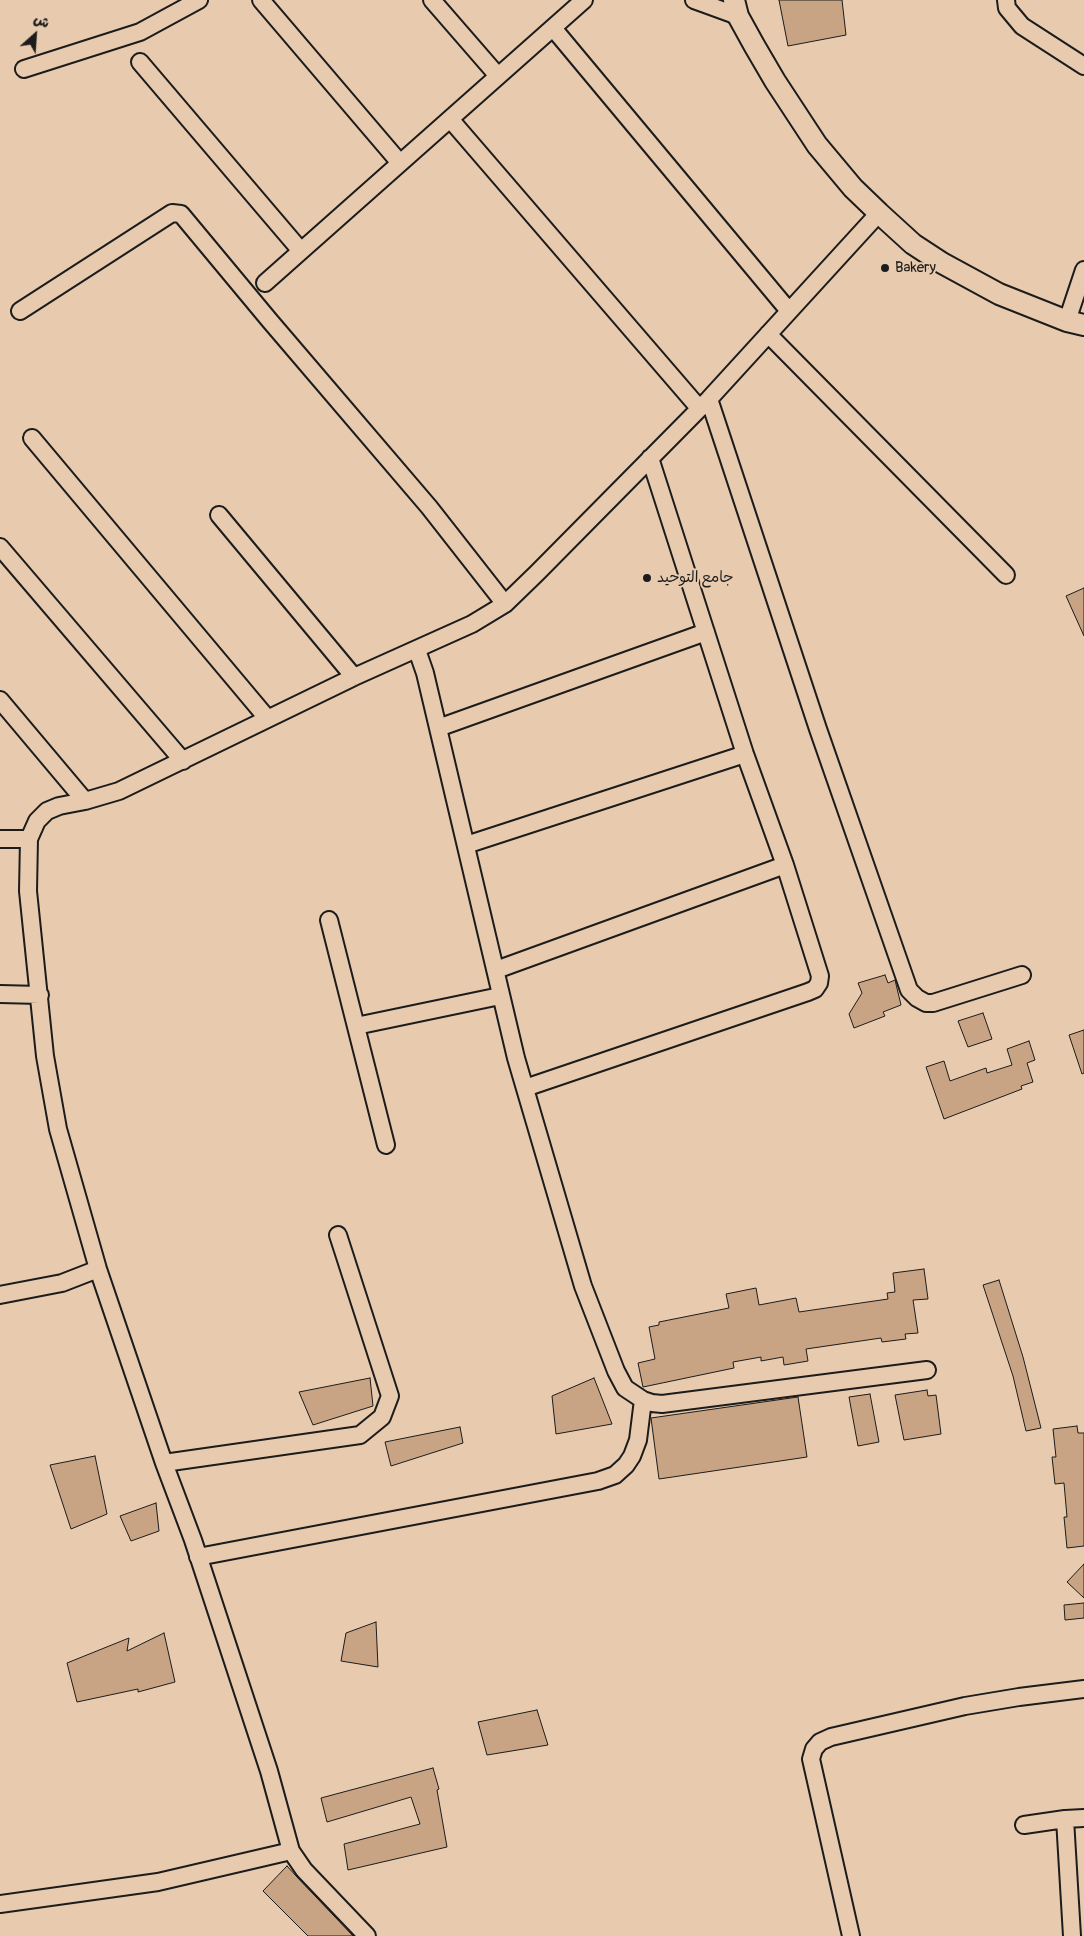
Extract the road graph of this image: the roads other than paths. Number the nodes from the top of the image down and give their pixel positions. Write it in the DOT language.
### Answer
graph roads {
  1 [pos="198,0"];
  2 [pos="261,0"];
  3 [pos="432,0"];
  4 [pos="584,0"];
  5 [pos="694,0"];
  6 [pos="1006,0"];
  7 [pos="736,8"];
  8 [pos="553,28"];
  9 [pos="140,62"];
  10 [pos="1084,66"];
  11 [pos="24,69"];
  12 [pos="498,76"];
  13 [pos="450,119"];
  14 [pos="400,163"];
  15 [pos="879,213"];
  16 [pos="301,251"];
  17 [pos="1084,270"];
  18 [pos="265,284"];
  19 [pos="20,311"];
  20 [pos="789,311"];
  21 [pos="1076,323"];
  22 [pos="768,334"];
  23 [pos="704,403"];
  24 [pos="32,438"];
  25 [pos="650,458"];
  26 [pos="220,515"];
  27 [pos="0,547"];
  28 [pos="1006,575"];
  29 [pos="505,604"];
  30 [pos="706,632"];
  31 [pos="417,650"];
  32 [pos="354,677"];
  33 [pos="3,706"];
  34 [pos="267,718"];
  35 [pos="438,728"];
  36 [pos="745,754"];
  37 [pos="183,761"];
  38 [pos="85,801"];
  39 [pos="0,839"];
  40 [pos="29,839"];
  41 [pos="466,845"];
  42 [pos="785,865"];
  43 [pos="329,920"];
  44 [pos="496,970"];
  45 [pos="1022,975"];
  46 [pos="0,994"];
  47 [pos="40,995"];
  48 [pos="500,996"];
  49 [pos="356,1026"];
  50 [pos="525,1088"];
  51 [pos="386,1145"];
  52 [pos="338,1235"];
  53 [pos="98,1269"];
  54 [pos="0,1295"];
  55 [pos="927,1370"];
  56 [pos="643,1400"];
  57 [pos="164,1463"];
  58 [pos="198,1557"];
  59 [pos="1084,1689"];
  60 [pos="1084,1818"];
  61 [pos="1065,1819"];
  62 [pos="1024,1825"];
  63 [pos="291,1851"];
  64 [pos="0,1904"];
  65 [pos="367,1936"];
  66 [pos="851,1936"];
  67 [pos="1072,1936"];
  1 -- 11 [label="street"];
  2 -- 14 [label="street"];
  3 -- 12 [label="street"];
  4 -- 8 [label="street"];
  5 -- 7 [label="street"];
  6 -- 10 [label="street"];
  7 -- 15 [label="street"];
  8 -- 12 [label="street"];
  8 -- 20 [label="street"];
  9 -- 16 [label="street"];
  12 -- 13 [label="street"];
  13 -- 14 [label="street"];
  13 -- 23 [label="street"];
  14 -- 16 [label="street"];
  15 -- 20 [label="street"];
  15 -- 21 [label="street"];
  16 -- 18 [label="street"];
  17 -- 21 [label="street"];
  19 -- 29 [label="street"];
  20 -- 22 [label="street"];
  22 -- 23 [label="street"];
  22 -- 28 [label="street"];
  23 -- 25 [label="street"];
  23 -- 45 [label="street"];
  24 -- 34 [label="street"];
  25 -- 29 [label="street"];
  25 -- 30 [label="street"];
  26 -- 32 [label="street"];
  27 -- 37 [label="street"];
  29 -- 31 [label="street"];
  30 -- 35 [label="street"];
  30 -- 36 [label="street"];
  31 -- 32 [label="street"];
  31 -- 35 [label="street"];
  32 -- 34 [label="street"];
  33 -- 38 [label="street"];
  34 -- 37 [label="street"];
  35 -- 41 [label="street"];
  36 -- 41 [label="street"];
  36 -- 42 [label="street"];
  37 -- 38 [label="street"];
  38 -- 40 [label="street"];
  39 -- 40 [label="street"];
  40 -- 47 [label="street"];
  41 -- 44 [label="street"];
  42 -- 44 [label="street"];
  42 -- 50 [label="street"];
  43 -- 49 [label="street"];
  44 -- 48 [label="street"];
  46 -- 47 [label="street"];
  47 -- 53 [label="street"];
  48 -- 49 [label="street"];
  48 -- 50 [label="street"];
  49 -- 51 [label="street"];
  50 -- 56 [label="street"];
  52 -- 57 [label="street"];
  53 -- 54 [label="street"];
  53 -- 57 [label="street"];
  55 -- 56 [label="street"];
  56 -- 58 [label="street"];
  57 -- 58 [label="street"];
  58 -- 63 [label="street"];
  59 -- 66 [label="street"];
  60 -- 61 [label="street"];
  61 -- 62 [label="street"];
  61 -- 67 [label="street"];
  63 -- 64 [label="street"];
  63 -- 65 [label="street"];
}
